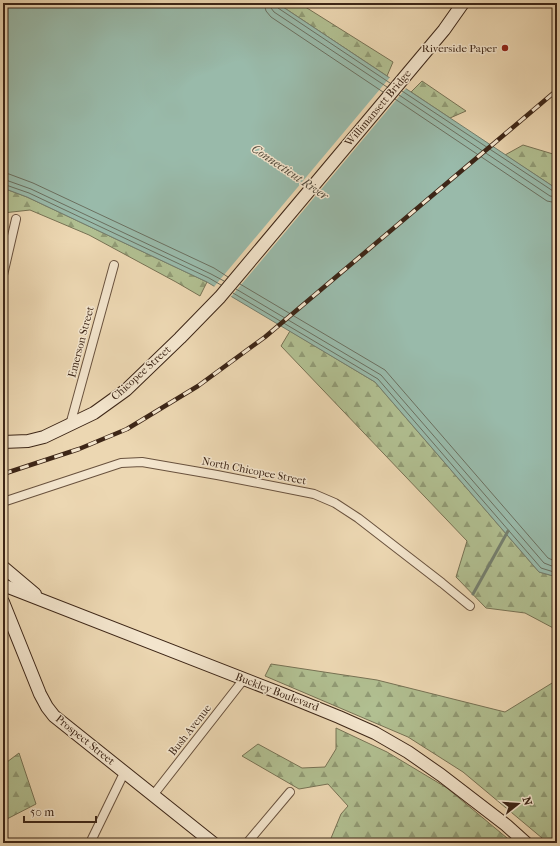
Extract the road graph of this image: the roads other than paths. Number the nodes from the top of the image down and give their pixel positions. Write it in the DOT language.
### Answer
graph roads {
  1 [pos="463,3"];
  2 [pos="16,219"];
  3 [pos="114,265"];
  4 [pos="3,275"];
  5 [pos="220,297"];
  6 [pos="70,425"];
  7 [pos="3,442"];
  8 [pos="3,502"];
  9 [pos="3,567"];
  10 [pos="3,585"];
  11 [pos="3,602"];
  12 [pos="46,603"];
  13 [pos="470,606"];
  14 [pos="244,679"];
  15 [pos="125,772"];
  16 [pos="290,792"];
  17 [pos="154,794"];
  18 [pos="90,843"];
  19 [pos="213,843"];
  20 [pos="247,843"];
  21 [pos="526,843"];
  1 -- 5 [label="main road, Willimansett Bridge"];
  2 -- 4 [label="street"];
  3 -- 6 [label="street, Emerson Street"];
  5 -- 6 [label="main road, Chicopee Street"];
  6 -- 7 [label="main road, Chicopee Street"];
  8 -- 13 [label="street, North Chicopee Street"];
  9 -- 12 [label="main road"];
  10 -- 12 [label="main road, Buckley Boulevard"];
  11 -- 15 [label="main road, Prospect Street"];
  12 -- 14 [label="main road, Buckley Boulevard"];
  14 -- 17 [label="street, Bush Avenue"];
  14 -- 21 [label="main road, Buckley Boulevard"];
  15 -- 17 [label="main road, Prospect Street"];
  15 -- 18 [label="street"];
  16 -- 20 [label="street"];
  17 -- 19 [label="main road, Prospect Street"];
}
